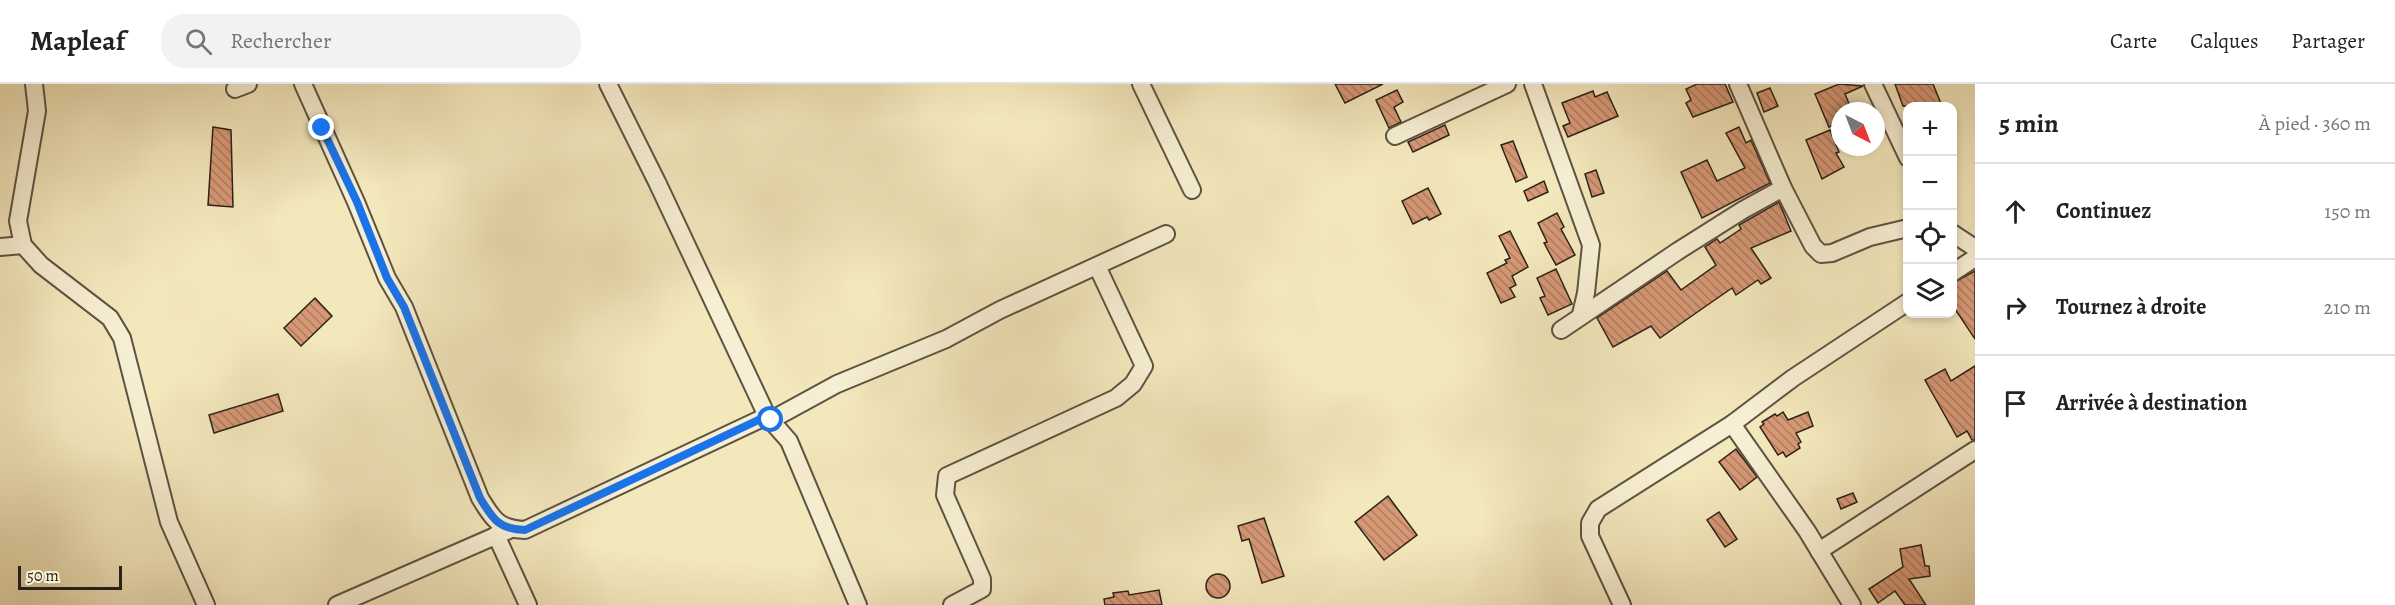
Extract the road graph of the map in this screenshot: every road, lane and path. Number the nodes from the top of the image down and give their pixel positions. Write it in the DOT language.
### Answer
graph roads {
  1 [pos="34,84"];
  2 [pos="303,84"];
  3 [pos="608,84"];
  4 [pos="1141,84"];
  5 [pos="1507,84"];
  6 [pos="1533,84"];
  7 [pos="1738,84"];
  8 [pos="1874,84"];
  9 [pos="1395,136"];
  10 [pos="1907,156"];
  11 [pos="1783,188"];
  12 [pos="1192,190"];
  13 [pos="1903,229"];
  14 [pos="1166,234"];
  15 [pos="1957,236"];
  16 [pos="23,245"];
  17 [pos="0,248"];
  18 [pos="1975,248"];
  19 [pos="1975,258"];
  20 [pos="1097,266"];
  21 [pos="1957,270"];
  22 [pos="1903,305"];
  23 [pos="1581,314"];
  24 [pos="1561,330"];
  25 [pos="769,418"];
  26 [pos="1732,424"];
  27 [pos="1975,450"];
  28 [pos="503,533"];
  29 [pos="1819,551"];
  30 [pos="206,605"];
  31 [pos="337,605"];
  32 [pos="528,605"];
  33 [pos="858,605"];
  34 [pos="952,605"];
  35 [pos="1622,605"];
  36 [pos="1852,605"];
  1 -- 16 [label="street"];
  2 -- 28 [label="street"];
  3 -- 25 [label="street"];
  4 -- 12 [label="street"];
  5 -- 9 [label="street"];
  6 -- 23 [label="street"];
  7 -- 11 [label="street"];
  8 -- 10 [label="street"];
  11 -- 13 [label="street"];
  11 -- 23 [label="street"];
  14 -- 20 [label="street"];
  15 -- 18 [label="street"];
  16 -- 17 [label="street"];
  16 -- 30 [label="street"];
  19 -- 21 [label="street"];
  20 -- 25 [label="street"];
  20 -- 34 [label="street"];
  22 -- 26 [label="street"];
  23 -- 24 [label="street"];
  25 -- 28 [label="street"];
  25 -- 33 [label="street"];
  26 -- 29 [label="street"];
  26 -- 35 [label="street"];
  27 -- 29 [label="street"];
  28 -- 31 [label="street"];
  28 -- 32 [label="street"];
  29 -- 36 [label="street"];
}
